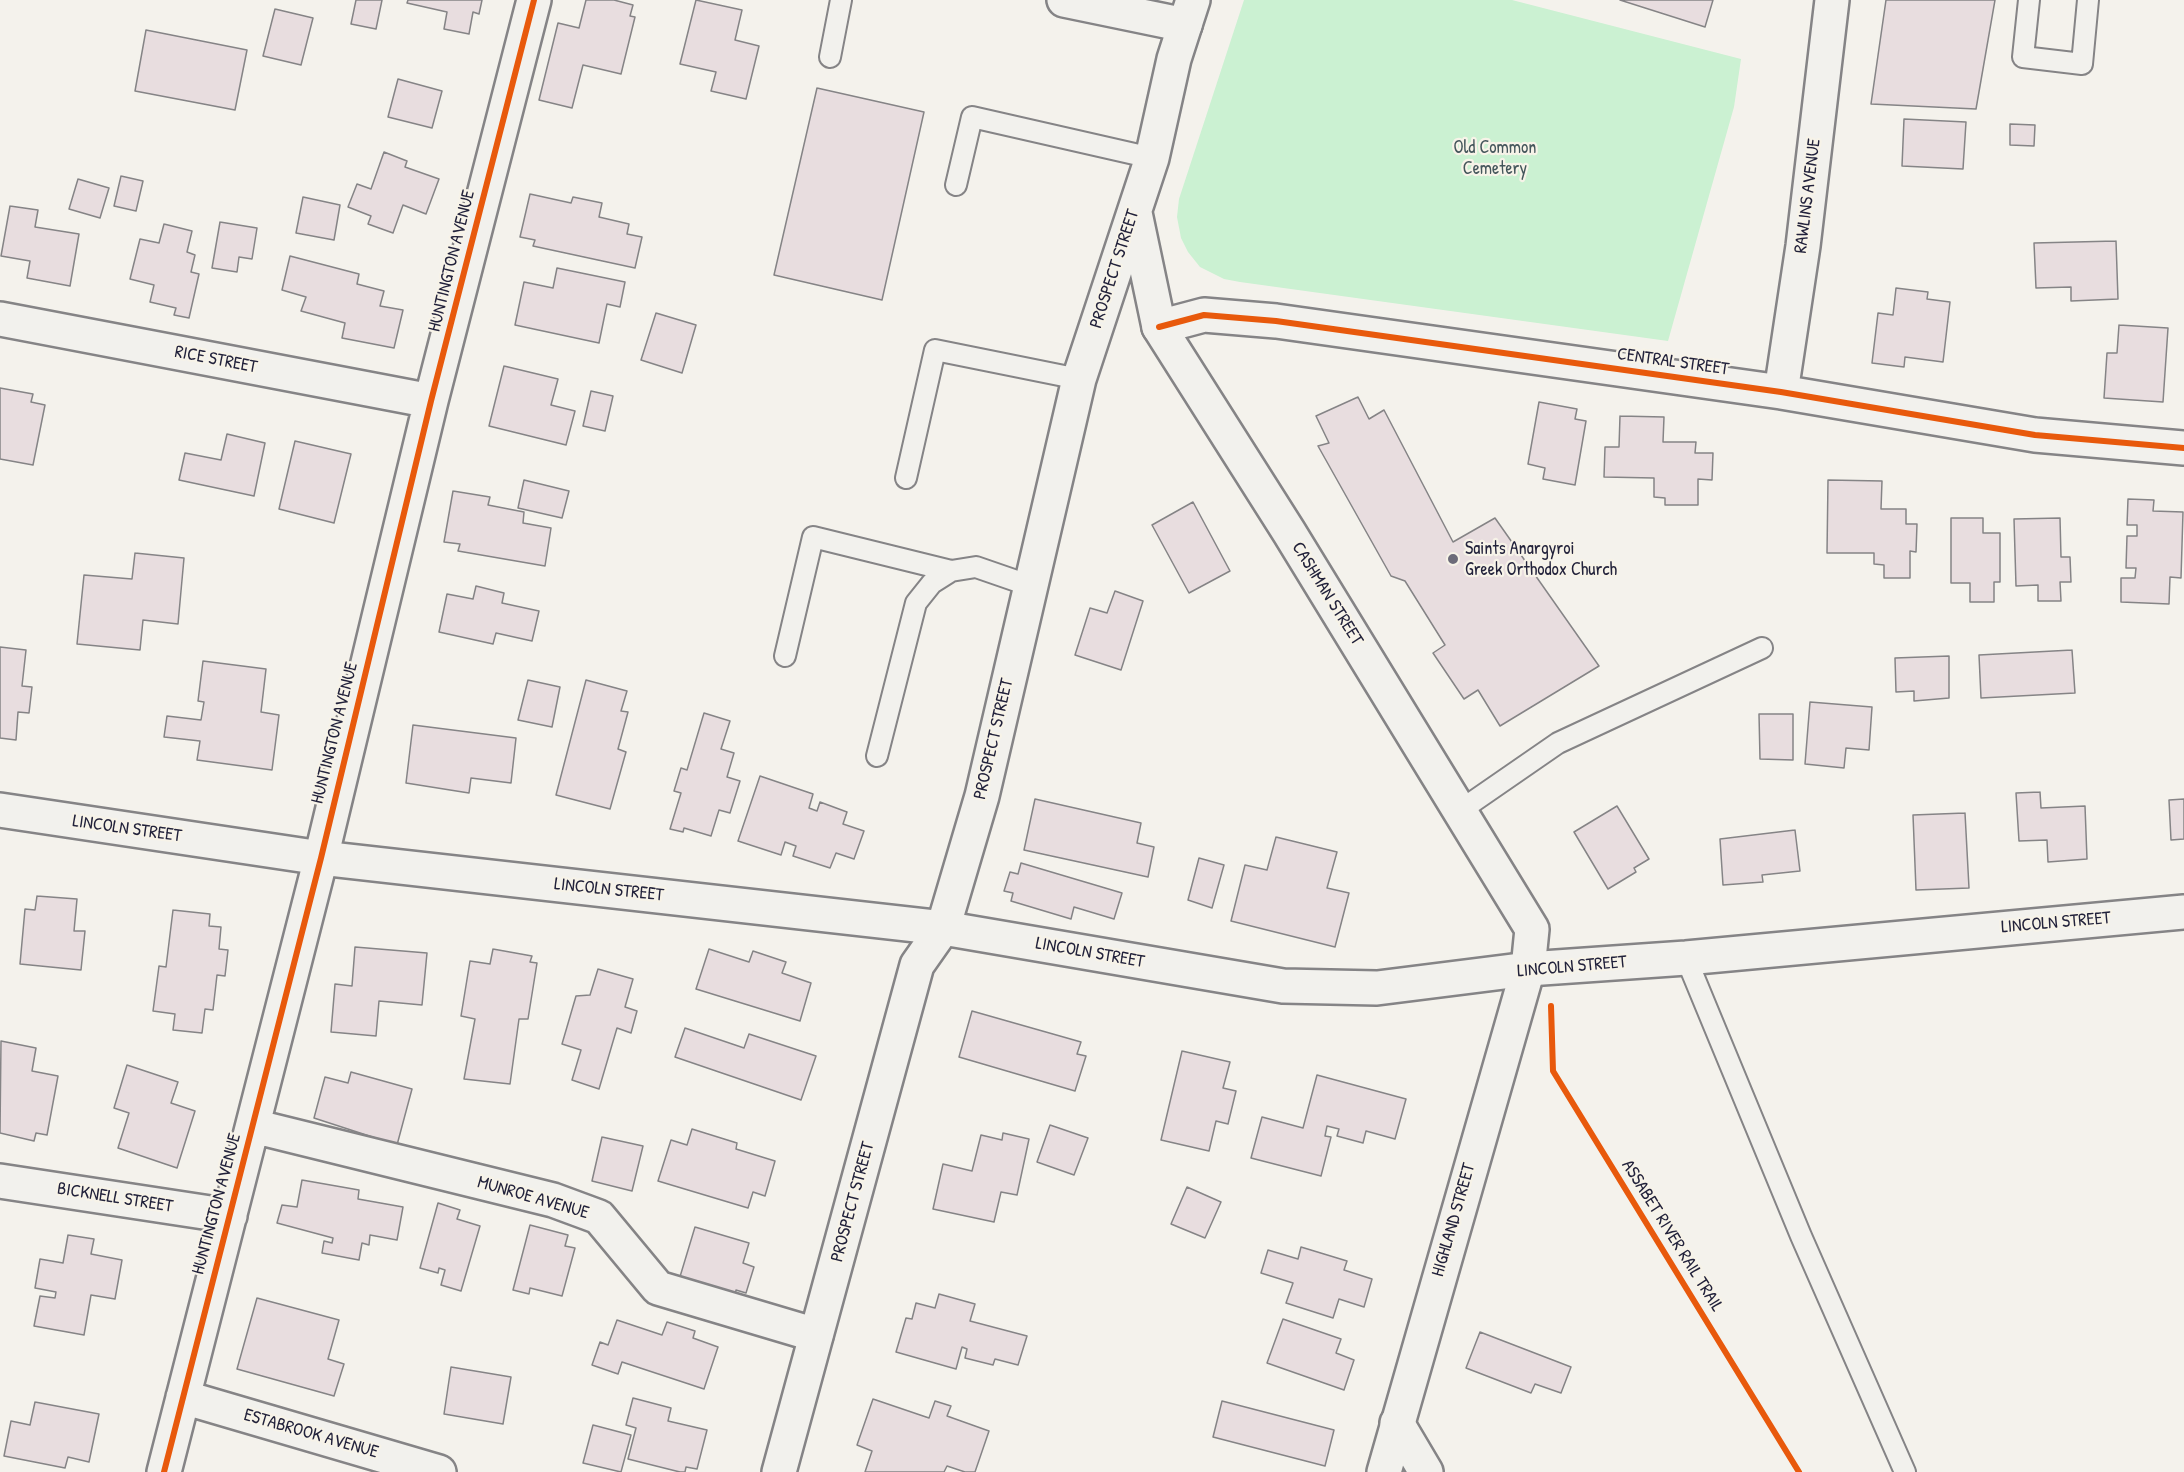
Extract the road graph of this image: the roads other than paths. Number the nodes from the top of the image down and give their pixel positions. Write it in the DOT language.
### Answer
graph roads {
  1 [pos="534,0"];
  2 [pos="841,0"];
  3 [pos="1064,0"];
  4 [pos="1832,0"];
  5 [pos="2029,0"];
  6 [pos="2088,0"];
  7 [pos="1189,12"];
  8 [pos="830,57"];
  9 [pos="1152,158"];
  10 [pos="956,185"];
  11 [pos="1135,211"];
  12 [pos="0,319"];
  13 [pos="1159,327"];
  14 [pos="1079,379"];
  15 [pos="1781,392"];
  16 [pos="431,401"];
  17 [pos="2184,448"];
  18 [pos="906,478"];
  19 [pos="951,571"];
  20 [pos="1031,586"];
  21 [pos="1762,648"];
  22 [pos="785,656"];
  23 [pos="877,756"];
  24 [pos="0,810"];
  25 [pos="1461,810"];
  26 [pos="321,858"];
  27 [pos="2184,912"];
  28 [pos="943,928"];
  29 [pos="1686,958"];
  30 [pos="1528,969"];
  31 [pos="253,1126"];
  32 [pos="0,1181"];
  33 [pos="230,1216"];
  34 [pos="816,1335"];
  35 [pos="183,1397"];
  36 [pos="1396,1423"];
  37 [pos="164,1472"];
  38 [pos="439,1472"];
  39 [pos="779,1472"];
  40 [pos="1384,1472"];
  41 [pos="1426,1472"];
  42 [pos="1905,1472"];
  1 -- 16 [label="street, HUNTINGTON AVENUE"];
  2 -- 8 [label="lane"];
  3 -- 7 [label="street"];
  4 -- 15 [label="street, RAWLINS AVENUE"];
  5 -- 6 [label="lane"];
  7 -- 9 [label="street, PROSPECT STREET"];
  9 -- 10 [label="lane"];
  9 -- 11 [label="street, PROSPECT STREET"];
  11 -- 13 [label="street, CASHMAN STREET"];
  11 -- 14 [label="street, PROSPECT STREET"];
  12 -- 16 [label="street, RICE STREET"];
  13 -- 15 [label="street, CENTRAL STREET"];
  13 -- 25 [label="street, CASHMAN STREET"];
  14 -- 18 [label="lane"];
  14 -- 20 [label="street, PROSPECT STREET"];
  15 -- 17 [label="street, CENTRAL STREET"];
  16 -- 26 [label="street, HUNTINGTON AVENUE"];
  19 -- 20 [label="lane"];
  19 -- 22 [label="lane"];
  19 -- 23 [label="lane"];
  20 -- 28 [label="street, PROSPECT STREET"];
  21 -- 25 [label="lane"];
  24 -- 26 [label="street, LINCOLN STREET"];
  25 -- 30 [label="street, CASHMAN STREET"];
  26 -- 28 [label="street, LINCOLN STREET"];
  26 -- 31 [label="street, HUNTINGTON AVENUE"];
  27 -- 29 [label="street, LINCOLN STREET"];
  28 -- 30 [label="street, LINCOLN STREET"];
  28 -- 34 [label="street, PROSPECT STREET"];
  29 -- 30 [label="street, LINCOLN STREET"];
  29 -- 42 [label="lane"];
  30 -- 36 [label="street, HIGHLAND STREET"];
  31 -- 33 [label="street, HUNTINGTON AVENUE"];
  31 -- 34 [label="street, MUNROE AVENUE"];
  32 -- 33 [label="street, BICKNELL STREET"];
  33 -- 35 [label="street, HUNTINGTON AVENUE"];
  34 -- 39 [label="street, PROSPECT STREET"];
  35 -- 37 [label="street, HUNTINGTON AVENUE"];
  35 -- 38 [label="street, ESTABROOK AVENUE"];
  36 -- 40 [label="street, HIGHLAND STREET"];
  36 -- 41 [label="street"];
}
